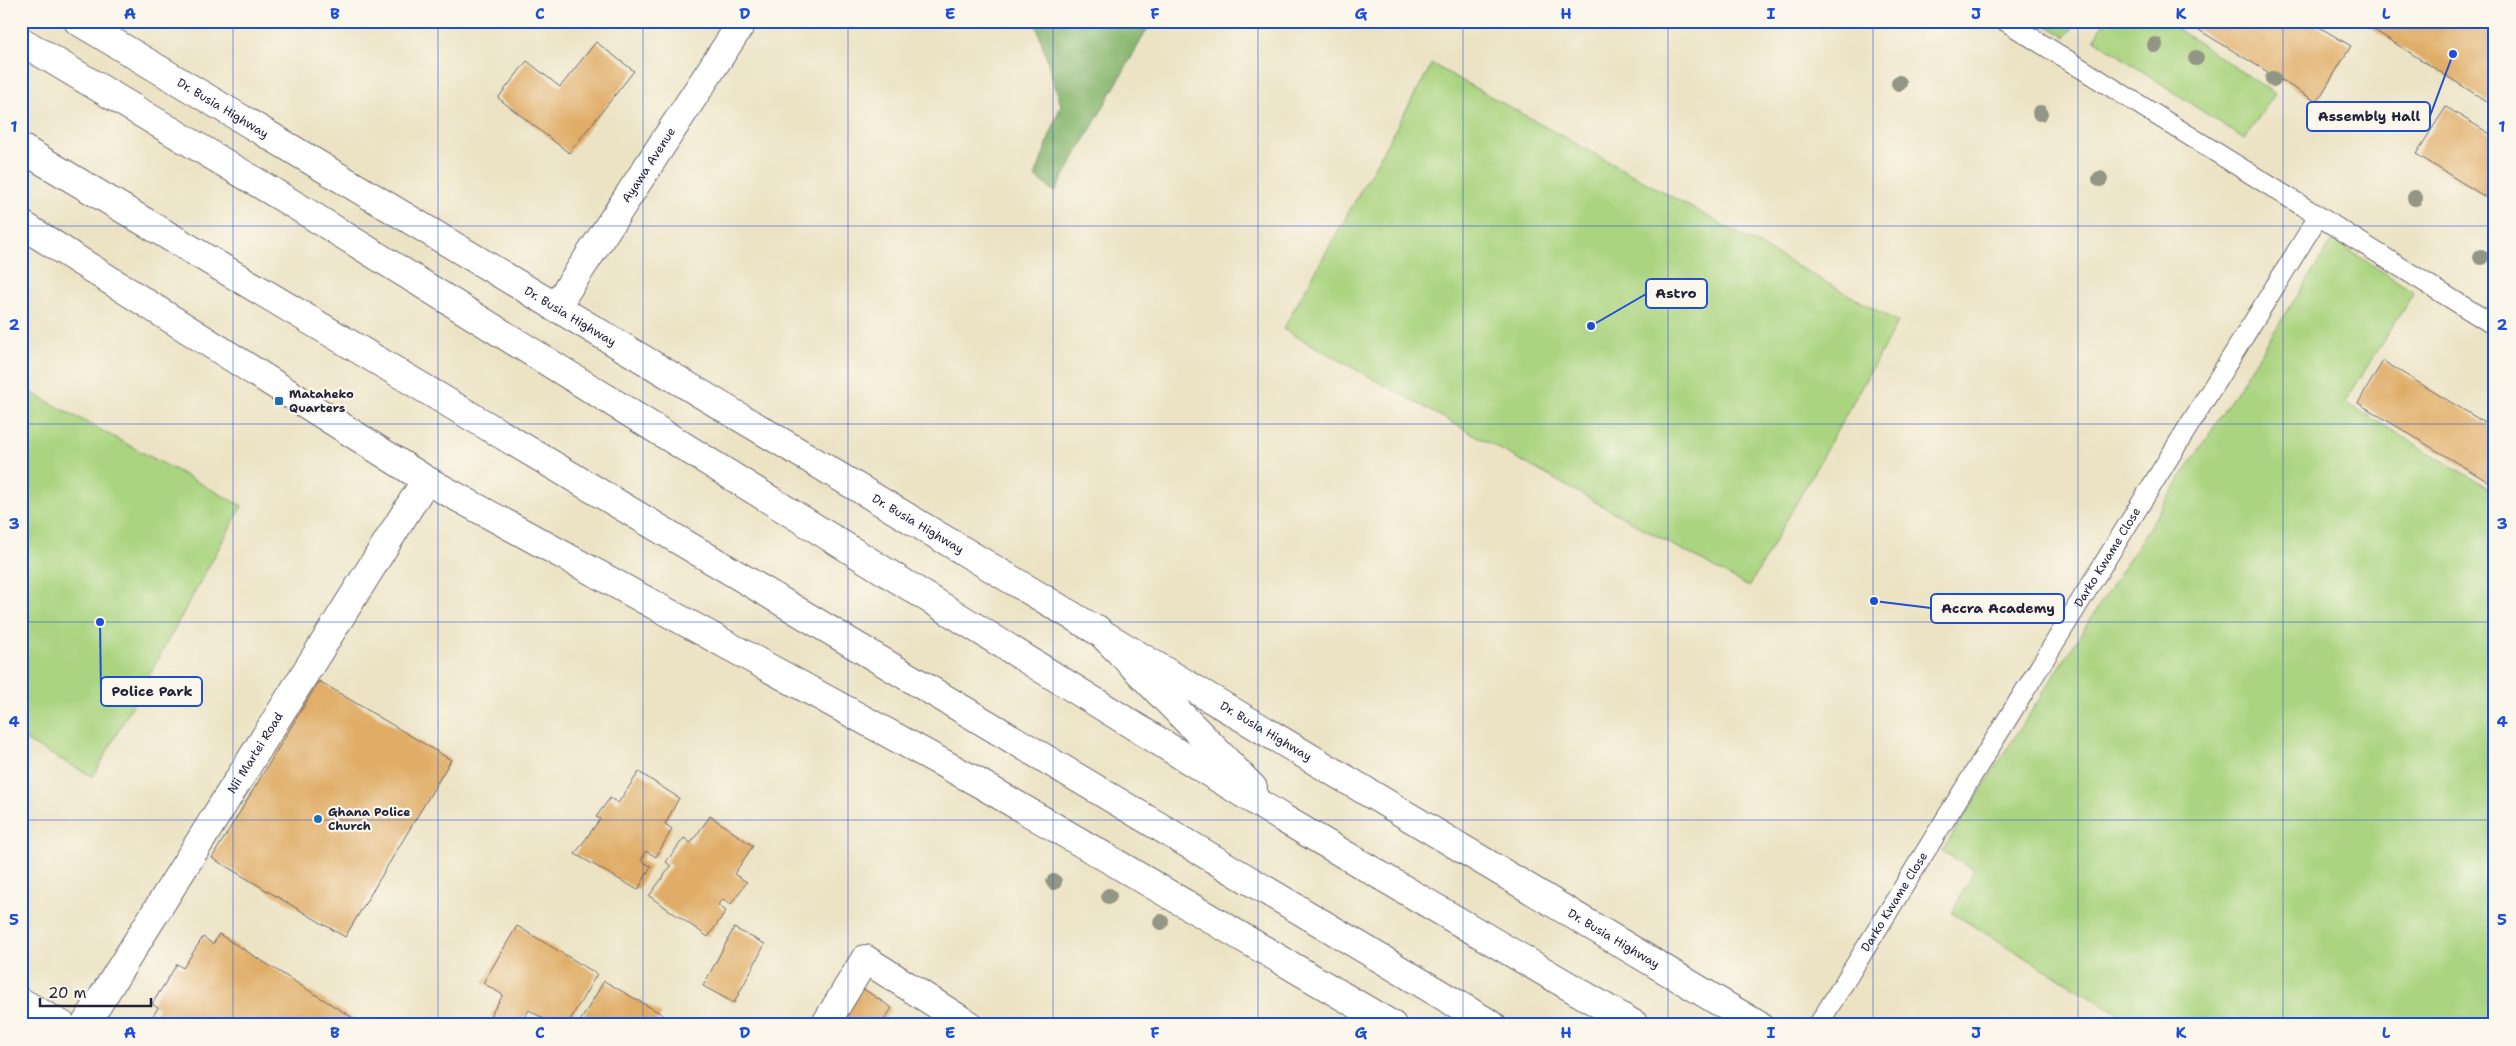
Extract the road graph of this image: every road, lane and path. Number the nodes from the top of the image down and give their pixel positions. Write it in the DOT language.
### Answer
graph roads {
  1 [pos="78,21"];
  2 [pos="743,21"];
  3 [pos="2005,21"];
  4 [pos="21,41"];
  5 [pos="21,148"];
  6 [pos="2318,217"];
  7 [pos="21,224"];
  8 [pos="555,308"];
  9 [pos="2495,326"];
  10 [pos="426,480"];
  11 [pos="1096,629"];
  12 [pos="1284,819"];
  13 [pos="21,1002"];
  14 [pos="62,1025"];
  15 [pos="85,1025"];
  16 [pos="825,1025"];
  17 [pos="970,1025"];
  18 [pos="1392,1025"];
  19 [pos="1492,1025"];
  20 [pos="1635,1025"];
  21 [pos="1758,1025"];
  22 [pos="1818,1025"];
  1 -- 8 [label="main road, Dr. Busia Highway"];
  2 -- 8 [label="main road, Ayawa Avenue"];
  3 -- 6 [label="lane"];
  4 -- 12 [label="main road"];
  5 -- 19 [label="main road"];
  6 -- 9 [label="lane"];
  6 -- 22 [label="lane, Darko Kwame Close"];
  7 -- 10 [label="main road"];
  8 -- 11 [label="main road, Dr. Busia Highway"];
  10 -- 15 [label="main road, Nii Martei Road"];
  10 -- 18 [label="main road"];
  11 -- 12 [label="main road"];
  11 -- 21 [label="main road, Dr. Busia Highway"];
  12 -- 20 [label="main road"];
  13 -- 14 [label="main road"];
  16 -- 17 [label="main road"];
}
